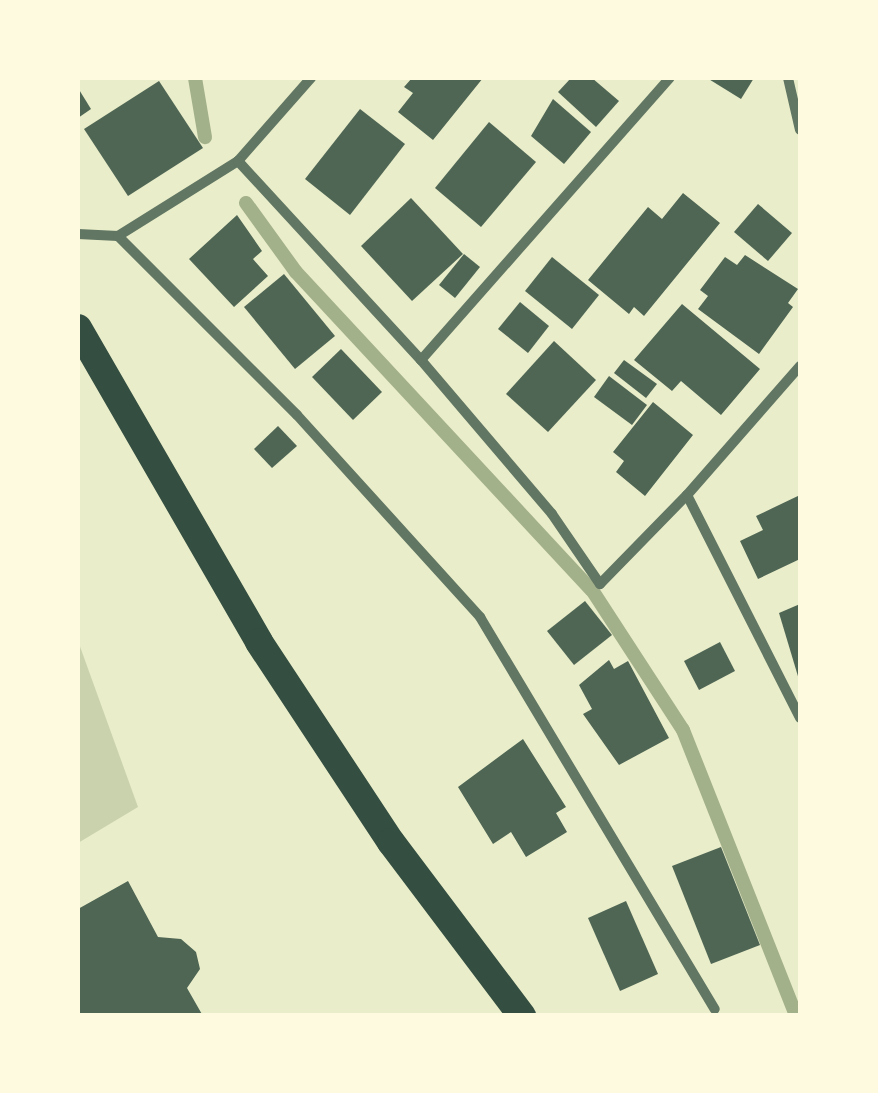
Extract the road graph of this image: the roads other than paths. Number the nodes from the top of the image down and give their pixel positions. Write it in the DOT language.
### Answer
graph roads {
  1 [pos="311,78"];
  2 [pos="670,78"];
  3 [pos="788,78"];
  4 [pos="800,130"];
  5 [pos="238,161"];
  6 [pos="78,234"];
  7 [pos="118,236"];
  8 [pos="78,328"];
  9 [pos="421,360"];
  10 [pos="800,366"];
  11 [pos="687,495"];
  12 [pos="800,718"];
  13 [pos="715,1009"];
  14 [pos="522,1016"];
  1 -- 5 [label="street"];
  2 -- 9 [label="street"];
  3 -- 4 [label="street"];
  5 -- 7 [label="street"];
  5 -- 9 [label="street"];
  6 -- 7 [label="street"];
  7 -- 13 [label="street"];
  8 -- 14 [label="highway"];
  9 -- 11 [label="street"];
  10 -- 11 [label="street"];
  11 -- 12 [label="street"];
}
